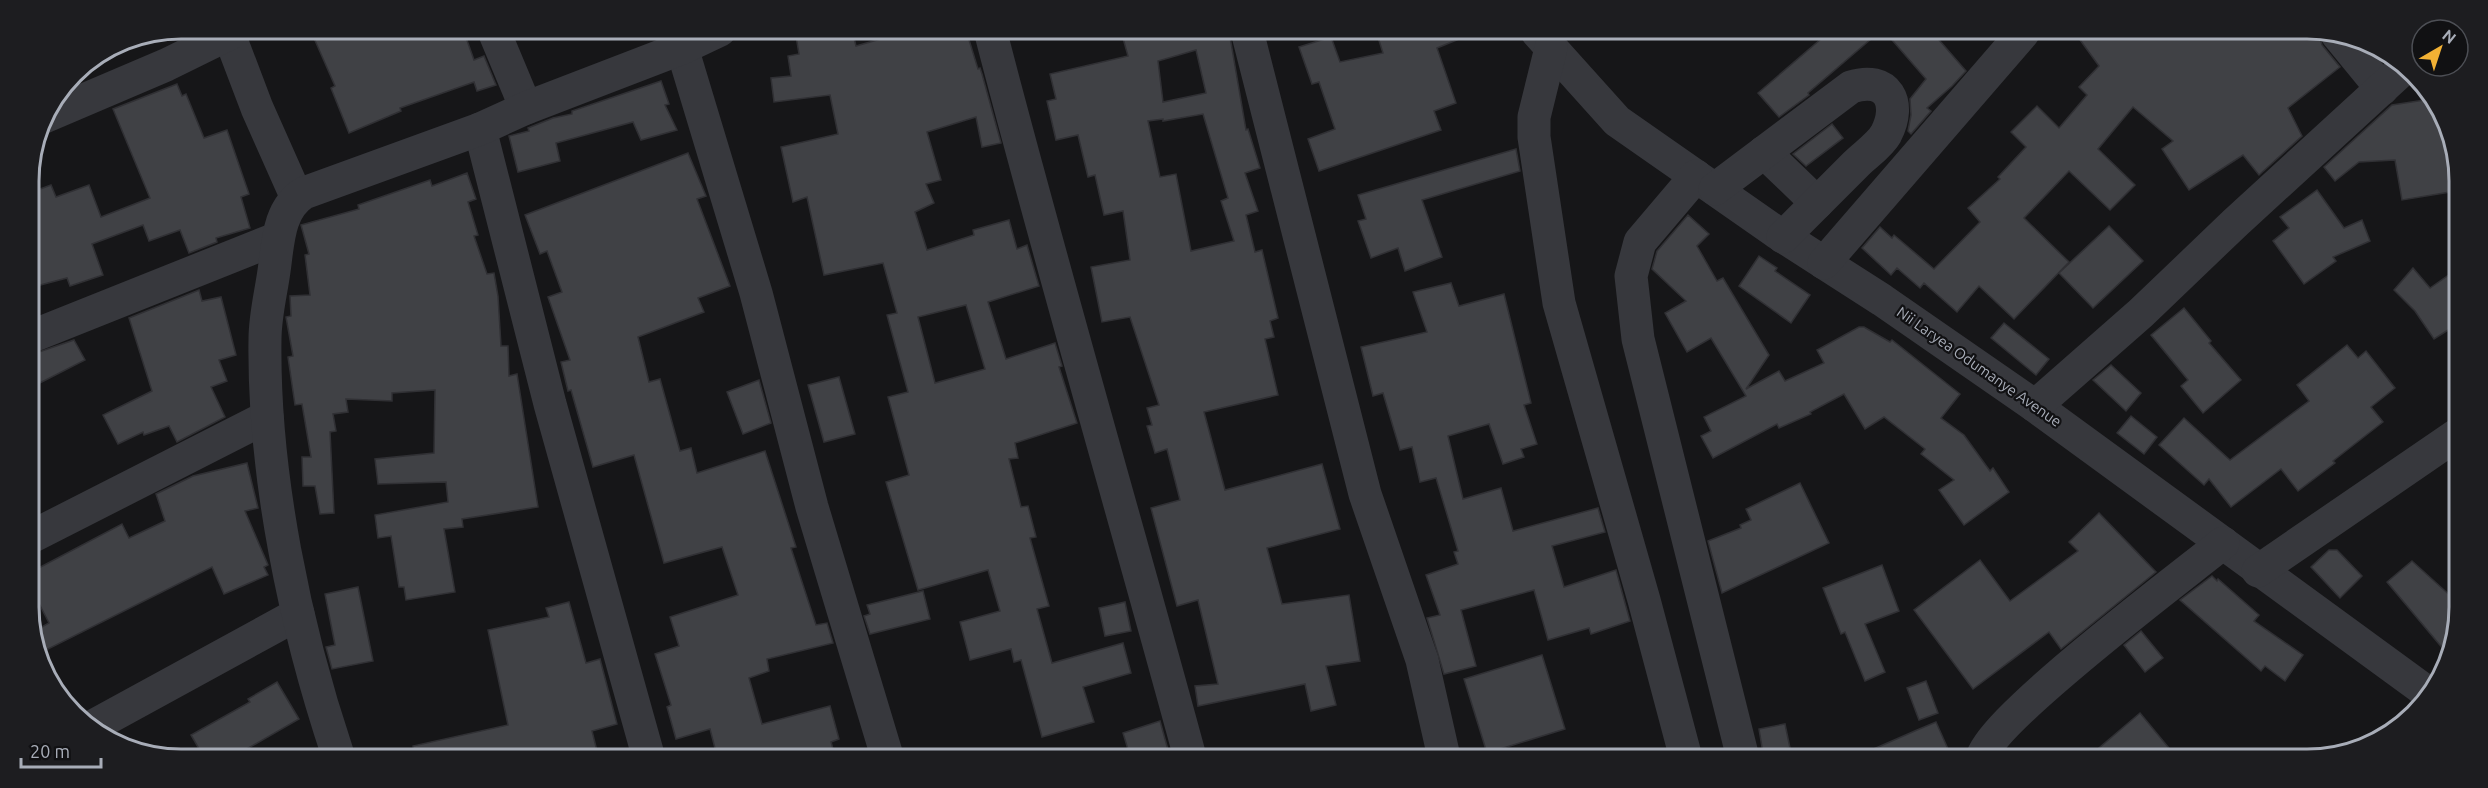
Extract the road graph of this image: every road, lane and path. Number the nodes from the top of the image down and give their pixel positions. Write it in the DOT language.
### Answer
graph roads {
  1 [pos="213,39"];
  2 [pos="231,39"];
  3 [pos="497,39"];
  4 [pos="701,39"];
  5 [pos="992,39"];
  6 [pos="1249,39"];
  7 [pos="2018,39"];
  8 [pos="1544,40"];
  9 [pos="2354,47"];
  10 [pos="682,48"];
  11 [pos="2393,79"];
  12 [pos="526,108"];
  13 [pos="57,111"];
  14 [pos="480,129"];
  15 [pos="1764,152"];
  16 [pos="1706,182"];
  17 [pos="297,198"];
  18 [pos="1817,203"];
  19 [pos="1783,237"];
  20 [pos="278,238"];
  21 [pos="1824,263"];
  22 [pos="39,333"];
  23 [pos="2035,406"];
  24 [pos="267,417"];
  25 [pos="2449,439"];
  26 [pos="39,533"];
  27 [pos="2223,543"];
  28 [pos="2258,571"];
  29 [pos="298,614"];
  30 [pos="2423,689"];
  31 [pos="99,723"];
  32 [pos="336,749"];
  33 [pos="646,749"];
  34 [pos="885,749"];
  35 [pos="1188,749"];
  36 [pos="1442,749"];
  37 [pos="1684,749"];
  38 [pos="1741,749"];
  39 [pos="1988,749"];
  1 -- 13 [label="street"];
  2 -- 17 [label="street"];
  3 -- 12 [label="street"];
  4 -- 10 [label="street"];
  5 -- 35 [label="street"];
  6 -- 36 [label="street"];
  7 -- 21 [label="street"];
  8 -- 16 [label="street, Nii Laryea Odumanye Avenue"];
  8 -- 37 [label="street"];
  9 -- 11 [label="street"];
  10 -- 12 [label="street"];
  10 -- 34 [label="street"];
  11 -- 23 [label="street"];
  12 -- 14 [label="street"];
  14 -- 17 [label="street"];
  14 -- 33 [label="street"];
  15 -- 16 [label="street"];
  15 -- 18 [label="street"];
  15 -- 18 [label="street"];
  16 -- 19 [label="street, Nii Laryea Odumanye Avenue"];
  16 -- 38 [label="street"];
  17 -- 20 [label="street"];
  18 -- 19 [label="street"];
  19 -- 21 [label="street, Nii Laryea Odumanye Avenue"];
  20 -- 22 [label="street"];
  20 -- 24 [label="street"];
  21 -- 23 [label="street, Nii Laryea Odumanye Avenue"];
  23 -- 27 [label="street, Nii Laryea Odumanye Avenue"];
  24 -- 26 [label="street"];
  24 -- 29 [label="street"];
  25 -- 28 [label="street"];
  27 -- 28 [label="street, Nii Laryea Odumanye Avenue"];
  27 -- 39 [label="street"];
  28 -- 30 [label="street, Nii Laryea Odumanye Avenue"];
  29 -- 31 [label="street"];
  29 -- 32 [label="street"];
}
